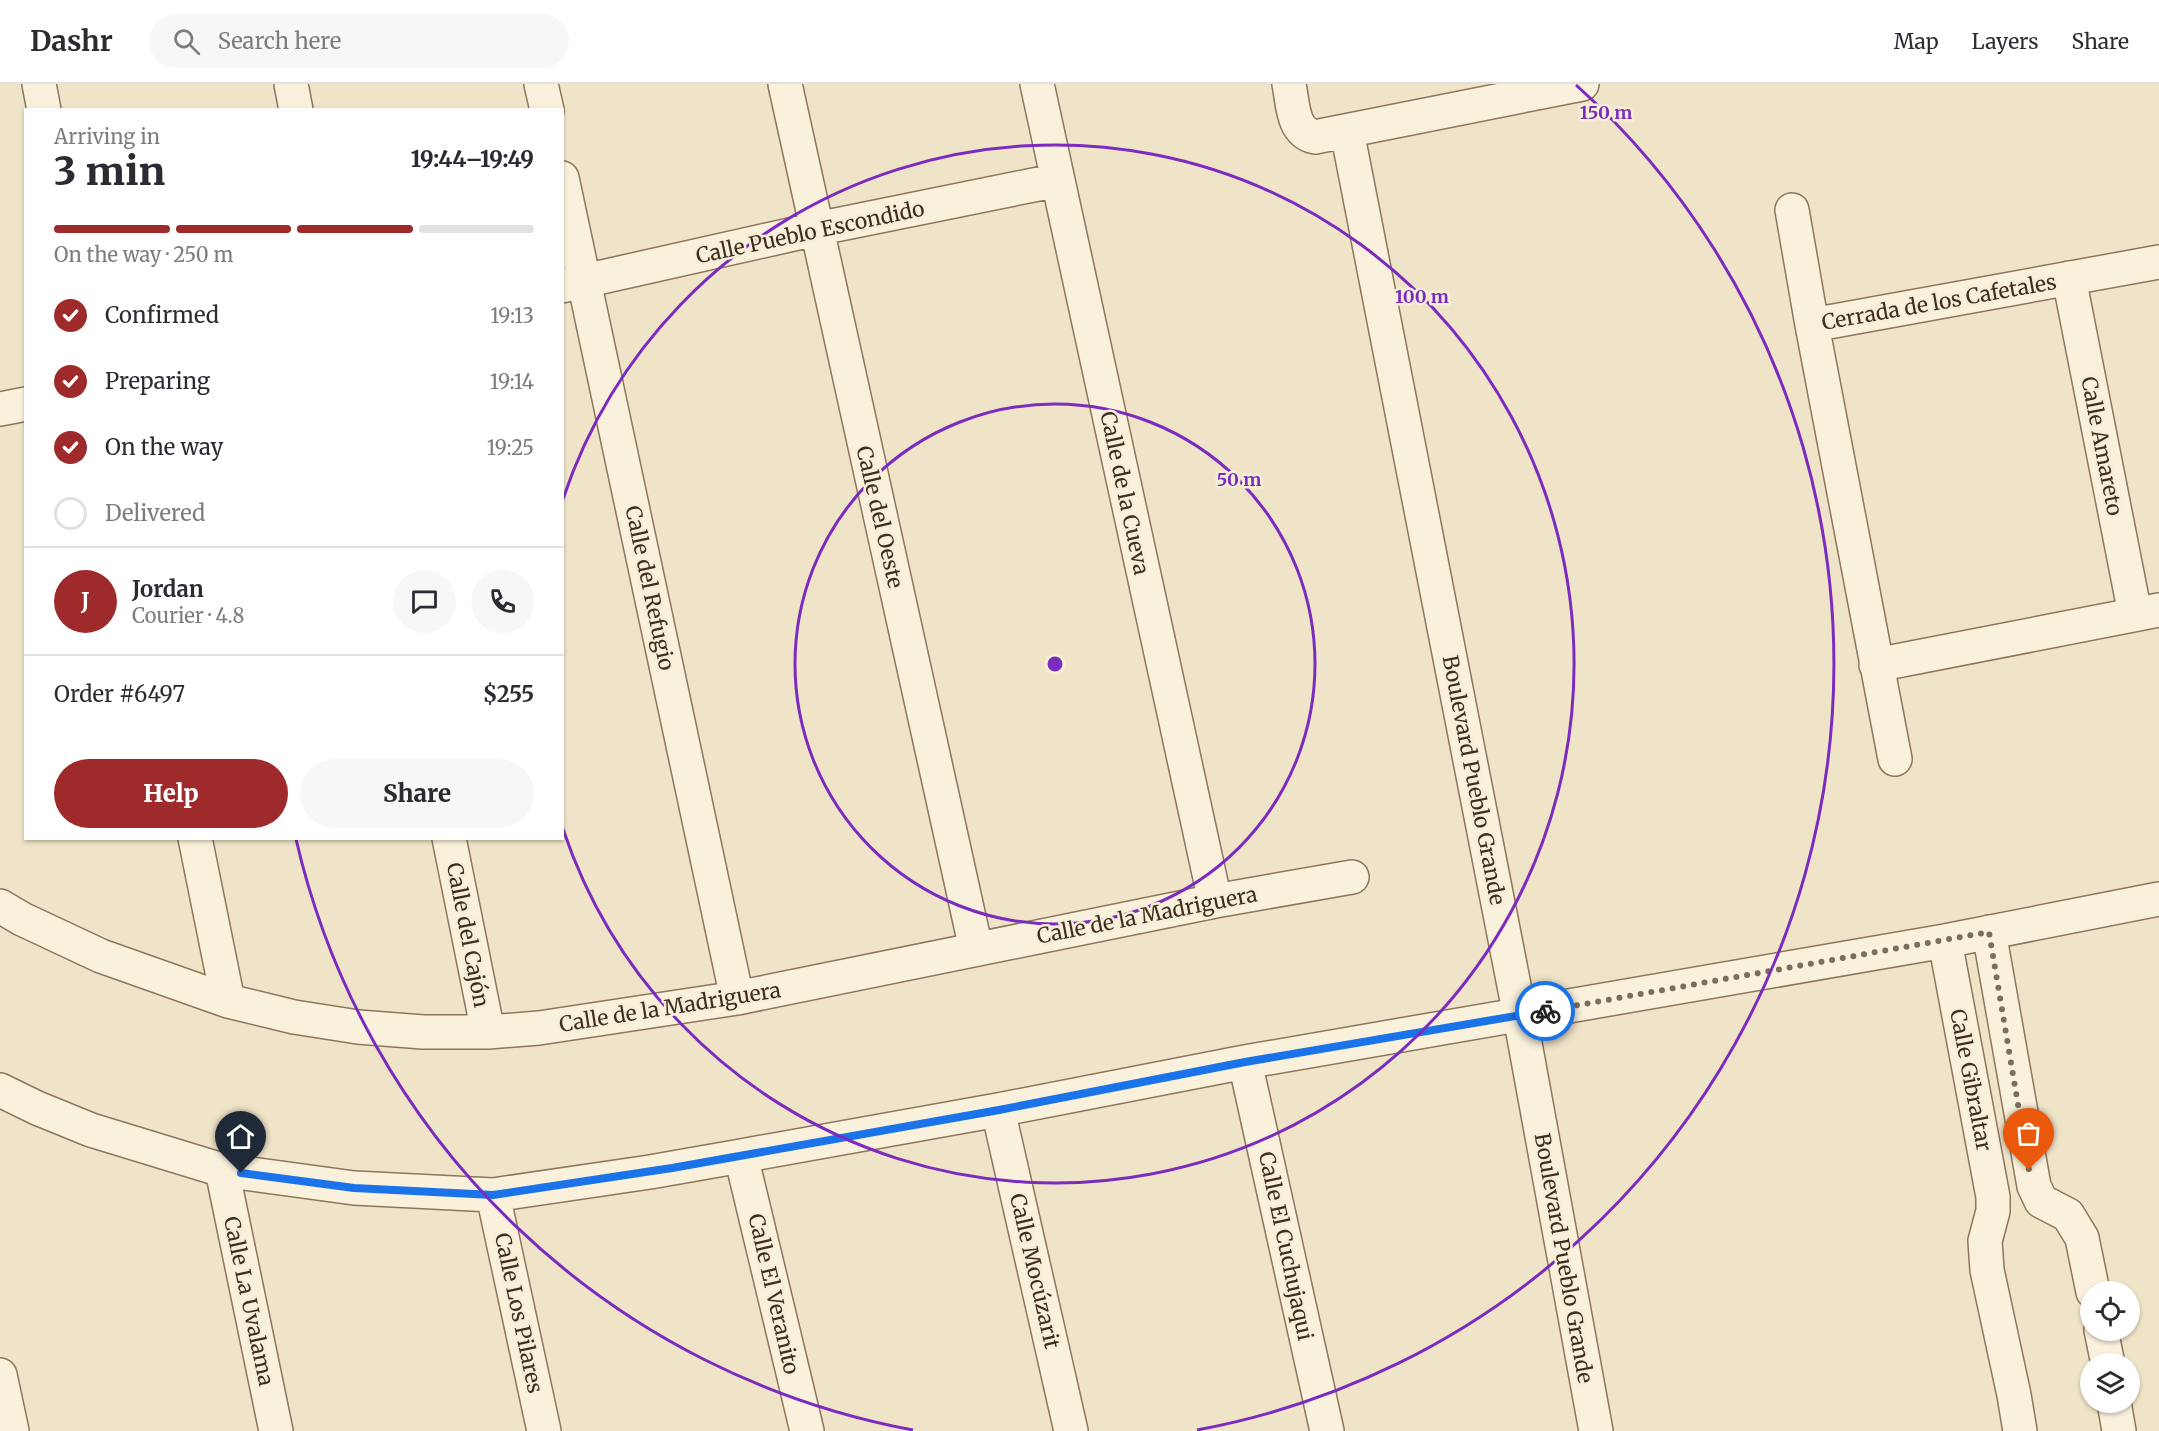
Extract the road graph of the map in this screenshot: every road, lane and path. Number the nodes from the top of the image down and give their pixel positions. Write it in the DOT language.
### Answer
graph roads {
  1 [pos="39,84"];
  2 [pos="291,84"];
  3 [pos="542,84"];
  4 [pos="785,84"];
  5 [pos="1037,84"];
  6 [pos="1289,84"];
  7 [pos="1582,84"];
  8 [pos="1506,91"];
  9 [pos="45,108"];
  10 [pos="296,108"];
  11 [pos="547,108"];
  12 [pos="1347,130"];
  13 [pos="1058,180"];
  14 [pos="564,196"];
  15 [pos="1792,210"];
  16 [pos="816,229"];
  17 [pos="2159,262"];
  18 [pos="2068,278"];
  19 [pos="574,284"];
  20 [pos="1812,325"];
  21 [pos="24,404"];
  22 [pos="0,409"];
  23 [pos="2147,612"];
  24 [pos="1876,665"];
  25 [pos="1895,759"];
  26 [pos="195,840"];
  27 [pos="449,840"];
  28 [pos="1352,877"];
  29 [pos="2159,899"];
  30 [pos="1215,901"];
  31 [pos="0,906"];
  32 [pos="1989,932"];
  33 [pos="1945,941"];
  34 [pos="976,949"];
  35 [pos="737,998"];
  36 [pos="228,1001"];
  37 [pos="1520,1016"];
  38 [pos="488,1032"];
  39 [pos="1245,1062"];
  40 [pos="0,1090"];
  41 [pos="999,1110"];
  42 [pos="741,1156"];
  43 [pos="222,1170"];
  44 [pos="493,1195"];
  45 [pos="2041,1201"];
  46 [pos="1993,1211"];
  47 [pos="2091,1281"];
  48 [pos="0,1375"];
  49 [pos="2116,1413"];
  50 [pos="12,1431"];
  51 [pos="276,1431"];
  52 [pos="544,1431"];
  53 [pos="807,1431"];
  54 [pos="1071,1431"];
  55 [pos="1326,1431"];
  56 [pos="1596,1431"];
  57 [pos="2020,1431"];
  58 [pos="2118,1431"];
  1 -- 9 [label="street"];
  2 -- 10 [label="street"];
  3 -- 11 [label="street"];
  4 -- 16 [label="street, Calle del Oeste"];
  5 -- 13 [label="street, Calle de la Cueva"];
  6 -- 12 [label="street"];
  7 -- 8 [label="street"];
  8 -- 12 [label="street"];
  12 -- 37 [label="street, Boulevard Pueblo Grande"];
  13 -- 16 [label="street, Calle Pueblo Escondido"];
  13 -- 30 [label="street, Calle de la Cueva"];
  14 -- 19 [label="street, Calle del Refugio"];
  15 -- 20 [label="street"];
  16 -- 19 [label="street, Calle Pueblo Escondido"];
  16 -- 34 [label="street, Calle del Oeste"];
  17 -- 18 [label="street, Cerrada de los Cafetales"];
  18 -- 20 [label="street, Cerrada de los Cafetales"];
  18 -- 23 [label="street, Calle Amareto"];
  19 -- 35 [label="street, Calle del Refugio"];
  20 -- 24 [label="street, Cerrada de los Cafetales"];
  21 -- 22 [label="street"];
  23 -- 24 [label="street"];
  24 -- 25 [label="street, Cerrada de los Cafetales"];
  26 -- 36 [label="street"];
  27 -- 38 [label="street, Calle del Cajón"];
  28 -- 30 [label="street, Calle de la Madriguera"];
  29 -- 32 [label="street"];
  30 -- 34 [label="street, Calle de la Madriguera"];
  31 -- 36 [label="street, Calle de la Madriguera"];
  32 -- 33 [label="street"];
  32 -- 45 [label="street, Calle Gibraltar"];
  33 -- 37 [label="street"];
  33 -- 46 [label="street, Calle Gibraltar"];
  34 -- 35 [label="street, Calle de la Madriguera"];
  35 -- 38 [label="street, Calle de la Madriguera"];
  36 -- 38 [label="street, Calle de la Madriguera"];
  37 -- 39 [label="street"];
  37 -- 56 [label="street, Boulevard Pueblo Grande"];
  39 -- 41 [label="street"];
  39 -- 55 [label="street, Calle El Cuchujaqui"];
  40 -- 43 [label="street"];
  41 -- 42 [label="street"];
  41 -- 54 [label="street, Calle Mocúzarit"];
  42 -- 44 [label="street"];
  42 -- 53 [label="street, Calle El Veranito"];
  43 -- 44 [label="street"];
  43 -- 51 [label="street, Calle La Uvalama"];
  44 -- 52 [label="street, Calle Los Pilares"];
  45 -- 46 [label="street"];
  45 -- 47 [label="street"];
  46 -- 57 [label="street, Calle Gibraltar"];
  48 -- 50 [label="street"];
  49 -- 58 [label="street"];
}
